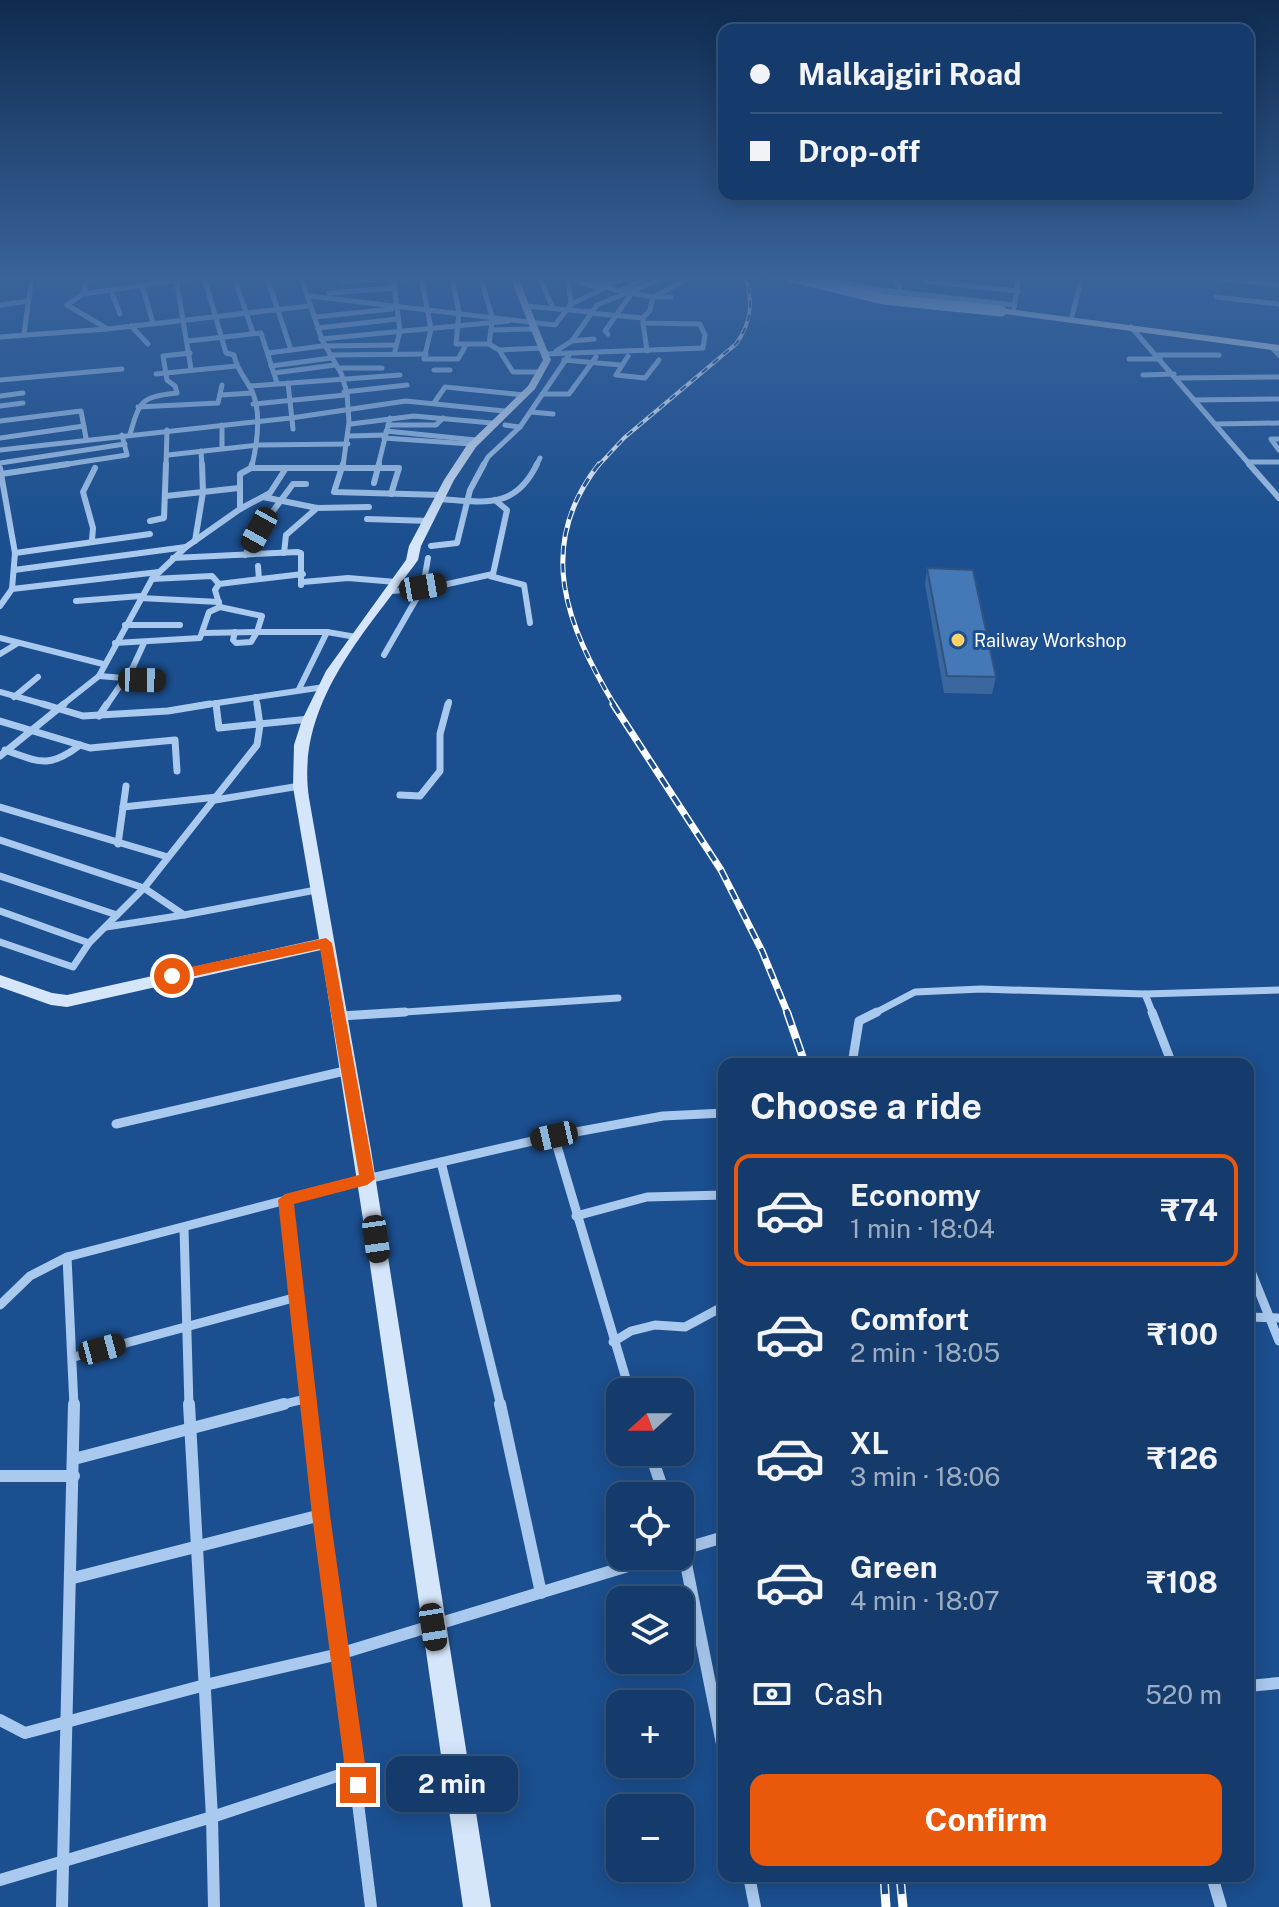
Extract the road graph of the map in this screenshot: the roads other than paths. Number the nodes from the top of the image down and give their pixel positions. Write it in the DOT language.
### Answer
graph roads {
  1 [pos="164,366"];
  2 [pos="191,366"];
  3 [pos="236,366"];
  4 [pos="271,366"];
  5 [pos="437,366"];
  6 [pos="509,366"];
  7 [pos="544,366"];
  8 [pos="561,366"];
  9 [pos="589,366"];
  10 [pos="621,366"];
  11 [pos="654,366"];
  12 [pos="1167,366"];
  13 [pos="336,367"];
  14 [pos="382,368"];
  15 [pos="122,369"];
  16 [pos="191,369"];
  17 [pos="450,370"];
  18 [pos="541,372"];
  19 [pos="164,373"];
  20 [pos="274,373"];
  21 [pos="156,374"];
  22 [pos="400,375"];
  23 [pos="1143,375"];
  24 [pos="1176,376"];
  25 [pos="1279,377"];
  26 [pos="343,378"];
  27 [pos="0,380"];
  28 [pos="277,383"];
  29 [pos="288,383"];
  30 [pos="222,385"];
  31 [pos="407,385"];
  32 [pos="249,386"];
  33 [pos="23,393"];
  34 [pos="252,393"];
  35 [pos="345,393"];
  36 [pos="542,394"];
  37 [pos="221,395"];
  38 [pos="524,395"];
  39 [pos="0,396"];
  40 [pos="1279,399"];
  41 [pos="1194,400"];
  42 [pos="288,401"];
  43 [pos="23,403"];
  44 [pos="434,403"];
  45 [pos="253,404"];
  46 [pos="0,406"];
  47 [pos="138,407"];
  48 [pos="347,410"];
  49 [pos="504,411"];
  50 [pos="531,412"];
  51 [pos="47,414"];
  52 [pos="553,414"];
  53 [pos="291,418"];
  54 [pos="0,421"];
  55 [pos="255,421"];
  56 [pos="492,423"];
  57 [pos="1279,423"];
  58 [pos="351,424"];
  59 [pos="1215,424"];
  60 [pos="222,425"];
  61 [pos="505,425"];
  62 [pos="84,426"];
  63 [pos="520,427"];
  64 [pos="293,429"];
  65 [pos="386,429"];
  66 [pos="167,430"];
  67 [pos="50,431"];
  68 [pos="130,434"];
  69 [pos="122,435"];
  70 [pos="350,436"];
  71 [pos="0,438"];
  72 [pos="86,438"];
  73 [pos="1279,439"];
  74 [pos="474,442"];
  75 [pos="125,444"];
  76 [pos="348,444"];
  77 [pos="258,445"];
  78 [pos="222,448"];
  79 [pos="0,450"];
  80 [pos="1279,450"];
  81 [pos="201,451"];
  82 [pos="168,455"];
  83 [pos="540,458"];
  84 [pos="1249,462"];
  85 [pos="1279,462"];
  86 [pos="95,468"];
  87 [pos="251,468"];
  88 [pos="286,468"];
  89 [pos="344,468"];
  90 [pos="378,468"];
  91 [pos="0,469"];
  92 [pos="374,483"];
  93 [pos="306,484"];
  94 [pos="239,488"];
  95 [pos="203,492"];
  96 [pos="391,494"];
  97 [pos="166,496"];
  98 [pos="263,497"];
  99 [pos="441,497"];
  100 [pos="1279,498"];
  101 [pos="467,500"];
  102 [pos="495,500"];
  103 [pos="283,502"];
  104 [pos="369,507"];
  105 [pos="317,508"];
  106 [pos="240,509"];
  107 [pos="367,519"];
  108 [pos="430,521"];
  109 [pos="150,534"];
  110 [pos="92,540"];
  111 [pos="195,541"];
  112 [pos="431,546"];
  113 [pos="186,547"];
  114 [pos="15,553"];
  115 [pos="150,553"];
  116 [pos="284,553"];
  117 [pos="245,555"];
  118 [pos="173,558"];
  119 [pos="428,558"];
  120 [pos="258,566"];
  121 [pos="14,570"];
  122 [pos="160,572"];
  123 [pos="490,576"];
  124 [pos="152,579"];
  125 [pos="259,579"];
  126 [pos="302,580"];
  127 [pos="219,584"];
  128 [pos="423,587"];
  129 [pos="12,589"];
  130 [pos="397,589"];
  131 [pos="140,597"];
  132 [pos="76,601"];
  133 [pos="414,604"];
  134 [pos="220,605"];
  135 [pos="0,606"];
  136 [pos="530,623"];
  137 [pos="125,625"];
  138 [pos="180,625"];
  139 [pos="257,632"];
  140 [pos="327,632"];
  141 [pos="203,633"];
  142 [pos="356,637"];
  143 [pos="0,638"];
  144 [pos="18,643"];
  145 [pos="115,643"];
  146 [pos="144,643"];
  147 [pos="0,654"];
  148 [pos="384,655"];
  149 [pos="103,664"];
  150 [pos="99,676"];
  151 [pos="38,677"];
  152 [pos="124,680"];
  153 [pos="161,681"];
  154 [pos="324,687"];
  155 [pos="299,689"];
  156 [pos="0,692"];
  157 [pos="14,697"];
  158 [pos="256,697"];
  159 [pos="449,702"];
  160 [pos="216,703"];
  161 [pos="56,710"];
  162 [pos="99,716"];
  163 [pos="311,719"];
  164 [pos="0,721"];
  165 [pos="260,725"];
  166 [pos="31,730"];
  167 [pos="80,745"];
  168 [pos="2,752"];
  169 [pos="177,771"];
  170 [pos="126,786"];
  171 [pos="300,786"];
  172 [pos="400,795"];
  173 [pos="216,799"];
  174 [pos="0,807"];
  175 [pos="123,807"];
  176 [pos="0,840"];
  177 [pos="118,844"];
  178 [pos="168,857"];
  179 [pos="0,876"];
  180 [pos="144,888"];
  181 [pos="316,890"];
  182 [pos="0,911"];
  183 [pos="117,915"];
  184 [pos="184,915"];
  185 [pos="106,927"];
  186 [pos="0,942"];
  187 [pos="89,943"];
  188 [pos="326,943"];
  189 [pos="0,981"];
  190 [pos="1279,990"];
  191 [pos="1145,994"];
  192 [pos="618,998"];
  193 [pos="341,1016"];
  194 [pos="853,1058"];
  195 [pos="1170,1058"];
  196 [pos="350,1070"];
  197 [pos="718,1113"];
  198 [pos="116,1124"];
  199 [pos="554,1136"];
  200 [pos="441,1162"];
  201 [pos="367,1179"];
  202 [pos="718,1195"];
  203 [pos="285,1200"];
  204 [pos="576,1216"];
  205 [pos="184,1228"];
  206 [pos="67,1257"];
  207 [pos="1254,1276"];
  208 [pos="297,1297"];
  209 [pos="0,1305"];
  210 [pos="718,1309"];
  211 [pos="1254,1317"];
  212 [pos="1274,1318"];
  213 [pos="188,1325"];
  214 [pos="1279,1341"];
  215 [pos="613,1342"];
  216 [pos="74,1357"];
  217 [pos="625,1378"];
  218 [pos="309,1398"];
  219 [pos="190,1427"];
  220 [pos="74,1459"];
  221 [pos="0,1476"];
  222 [pos="74,1476"];
  223 [pos="321,1515"];
  224 [pos="718,1538"];
  225 [pos="694,1544"];
  226 [pos="198,1547"];
  227 [pos="616,1570"];
  228 [pos="686,1570"];
  229 [pos="73,1578"];
  230 [pos="541,1593"];
  231 [pos="433,1627"];
  232 [pos="339,1654"];
  233 [pos="1279,1683"];
  234 [pos="205,1685"];
  235 [pos="1254,1685"];
  236 [pos="0,1720"];
  237 [pos="68,1722"];
  238 [pos="718,1725"];
  239 [pos="355,1770"];
  240 [pos="212,1817"];
  241 [pos="66,1860"];
  242 [pos="0,1880"];
  243 [pos="750,1882"];
  244 [pos="1214,1882"];
  245 [pos="62,1907"];
  246 [pos="214,1907"];
  247 [pos="371,1907"];
  248 [pos="477,1907"];
  249 [pos="755,1907"];
  250 [pos="1221,1907"];
  1 -- 19 [label="street"];
  2 -- 16 [label="street"];
  3 -- 16 [label="street"];
  3 -- 32 [label="street"];
  4 -- 20 [label="street"];
  5 -- 17 [label="street"];
  6 -- 18 [label="street"];
  7 -- 18 [label="main road"];
  8 -- 36 [label="street"];
  9 -- 36 [label="street"];
  10 -- 11 [label="street"];
  12 -- 24 [label="street"];
  13 -- 14 [label="street"];
  13 -- 20 [label="street"];
  13 -- 26 [label="street"];
  15 -- 27 [label="street"];
  16 -- 19 [label="street"];
  18 -- 38 [label="main road"];
  19 -- 21 [label="street"];
  19 -- 47 [label="street"];
  20 -- 28 [label="street"];
  22 -- 26 [label="street"];
  23 -- 24 [label="street"];
  24 -- 25 [label="street"];
  24 -- 41 [label="street"];
  26 -- 29 [label="street"];
  26 -- 35 [label="street"];
  28 -- 29 [label="street"];
  28 -- 32 [label="street"];
  29 -- 42 [label="street"];
  30 -- 37 [label="street"];
  31 -- 35 [label="street"];
  32 -- 34 [label="street"];
  33 -- 39 [label="street"];
  34 -- 37 [label="street"];
  34 -- 45 [label="street"];
  35 -- 42 [label="street"];
  35 -- 48 [label="street"];
  36 -- 50 [label="street"];
  37 -- 47 [label="street"];
  38 -- 44 [label="street"];
  38 -- 49 [label="main road"];
  40 -- 41 [label="street"];
  41 -- 59 [label="street"];
  42 -- 45 [label="street"];
  42 -- 53 [label="street"];
  43 -- 46 [label="street"];
  44 -- 48 [label="street"];
  44 -- 49 [label="street"];
  45 -- 55 [label="street"];
  47 -- 68 [label="street"];
  48 -- 53 [label="street"];
  48 -- 58 [label="street"];
  49 -- 56 [label="main road"];
  50 -- 52 [label="street"];
  50 -- 63 [label="street"];
  51 -- 54 [label="street"];
  51 -- 62 [label="street"];
  51 -- 67 [label="street"];
  53 -- 55 [label="street"];
  53 -- 64 [label="street"];
  55 -- 60 [label="street"];
  55 -- 77 [label="street"];
  56 -- 65 [label="street"];
  56 -- 74 [label="main road"];
  57 -- 59 [label="street"];
  58 -- 65 [label="street"];
  58 -- 70 [label="street"];
  59 -- 84 [label="street"];
  60 -- 66 [label="street"];
  60 -- 78 [label="street"];
  61 -- 63 [label="street"];
  62 -- 67 [label="street"];
  62 -- 72 [label="street"];
  63 -- 101 [label="street"];
  65 -- 70 [label="street"];
  65 -- 74 [label="street"];
  65 -- 90 [label="street"];
  66 -- 68 [label="street"];
  66 -- 82 [label="street"];
  67 -- 71 [label="street"];
  68 -- 69 [label="street"];
  69 -- 72 [label="street"];
  69 -- 75 [label="street"];
  70 -- 76 [label="street"];
  72 -- 79 [label="street"];
  73 -- 80 [label="street"];
  74 -- 99 [label="main road"];
  75 -- 91 [label="street"];
  75 -- 91 [label="street"];
  76 -- 77 [label="street"];
  76 -- 89 [label="street"];
  77 -- 78 [label="street"];
  77 -- 87 [label="street"];
  78 -- 81 [label="street"];
  81 -- 82 [label="street"];
  81 -- 95 [label="street"];
  82 -- 97 [label="street"];
  83 -- 102 [label="street"];
  84 -- 85 [label="street"];
  84 -- 100 [label="street"];
  86 -- 110 [label="street"];
  87 -- 88 [label="street"];
  87 -- 94 [label="street"];
  88 -- 89 [label="street"];
  88 -- 98 [label="street"];
  89 -- 90 [label="street"];
  89 -- 96 [label="street"];
  90 -- 92 [label="street"];
  90 -- 96 [label="street"];
  91 -- 114 [label="street"];
  93 -- 103 [label="street"];
  94 -- 95 [label="street"];
  94 -- 106 [label="street"];
  95 -- 97 [label="street"];
  95 -- 111 [label="street"];
  96 -- 99 [label="street"];
  97 -- 109 [label="street"];
  98 -- 103 [label="street"];
  98 -- 106 [label="street"];
  99 -- 101 [label="street"];
  99 -- 108 [label="main road"];
  101 -- 102 [label="street"];
  101 -- 112 [label="street"];
  102 -- 123 [label="street"];
  103 -- 105 [label="street"];
  103 -- 117 [label="street"];
  104 -- 105 [label="street"];
  105 -- 116 [label="street"];
  106 -- 111 [label="street"];
  107 -- 108 [label="street"];
  108 -- 130 [label="main road"];
  109 -- 110 [label="street"];
  109 -- 115 [label="street"];
  110 -- 114 [label="street"];
  111 -- 113 [label="street"];
  113 -- 115 [label="street"];
  113 -- 118 [label="street"];
  114 -- 121 [label="street"];
  115 -- 121 [label="street"];
  116 -- 117 [label="street"];
  116 -- 126 [label="street"];
  117 -- 118 [label="street"];
  118 -- 122 [label="street"];
  119 -- 128 [label="street"];
  120 -- 125 [label="street"];
  121 -- 129 [label="street"];
  122 -- 124 [label="street"];
  122 -- 129 [label="street"];
  123 -- 128 [label="street"];
  123 -- 136 [label="street"];
  124 -- 127 [label="street"];
  124 -- 131 [label="street"];
  125 -- 126 [label="street"];
  125 -- 127 [label="street"];
  126 -- 130 [label="street"];
  127 -- 134 [label="street"];
  128 -- 130 [label="street"];
  128 -- 133 [label="street"];
  129 -- 135 [label="street"];
  130 -- 133 [label="street"];
  130 -- 142 [label="main road"];
  131 -- 132 [label="street"];
  131 -- 134 [label="street"];
  131 -- 137 [label="street"];
  133 -- 148 [label="street"];
  134 -- 139 [label="street"];
  134 -- 141 [label="street"];
  137 -- 138 [label="street"];
  137 -- 145 [label="street"];
  139 -- 140 [label="street"];
  139 -- 141 [label="street"];
  140 -- 142 [label="street"];
  140 -- 155 [label="street"];
  141 -- 146 [label="street"];
  142 -- 154 [label="main road"];
  143 -- 144 [label="street"];
  144 -- 147 [label="street"];
  144 -- 149 [label="street"];
  145 -- 146 [label="street"];
  145 -- 149 [label="street"];
  146 -- 152 [label="street"];
  149 -- 150 [label="street"];
  150 -- 152 [label="street"];
  150 -- 161 [label="street"];
  151 -- 157 [label="street"];
  152 -- 153 [label="street"];
  152 -- 162 [label="street"];
  154 -- 155 [label="street"];
  154 -- 163 [label="main road"];
  155 -- 158 [label="street"];
  156 -- 157 [label="street"];
  157 -- 161 [label="street"];
  158 -- 160 [label="street"];
  158 -- 165 [label="street"];
  159 -- 172 [label="street"];
  160 -- 162 [label="street"];
  160 -- 165 [label="street"];
  161 -- 162 [label="street"];
  161 -- 166 [label="street"];
  163 -- 165 [label="street"];
  163 -- 171 [label="main road"];
  164 -- 166 [label="street"];
  165 -- 173 [label="street"];
  166 -- 167 [label="street"];
  166 -- 168 [label="street"];
  167 -- 168 [label="street"];
  167 -- 169 [label="street"];
  170 -- 175 [label="street"];
  171 -- 173 [label="street"];
  171 -- 181 [label="main road"];
  173 -- 175 [label="street"];
  173 -- 178 [label="street"];
  174 -- 177 [label="street"];
  175 -- 177 [label="street"];
  176 -- 180 [label="street"];
  177 -- 178 [label="street"];
  178 -- 180 [label="street"];
  179 -- 183 [label="street"];
  180 -- 183 [label="street"];
  180 -- 184 [label="street"];
  181 -- 184 [label="street"];
  181 -- 188 [label="main road"];
  182 -- 187 [label="street"];
  183 -- 185 [label="street"];
  184 -- 185 [label="street"];
  185 -- 187 [label="street"];
  186 -- 187 [label="street"];
  188 -- 189 [label="main road"];
  188 -- 193 [label="main road"];
  190 -- 191 [label="street"];
  191 -- 194 [label="street"];
  191 -- 195 [label="street"];
  192 -- 193 [label="street"];
  193 -- 196 [label="main road"];
  196 -- 198 [label="street"];
  196 -- 201 [label="main road"];
  197 -- 199 [label="street"];
  199 -- 200 [label="street"];
  199 -- 204 [label="street"];
  200 -- 201 [label="street"];
  200 -- 230 [label="street"];
  201 -- 203 [label="street"];
  201 -- 231 [label="main road"];
  202 -- 204 [label="street"];
  203 -- 205 [label="street"];
  203 -- 208 [label="street"];
  204 -- 215 [label="street"];
  205 -- 206 [label="street"];
  205 -- 213 [label="street"];
  206 -- 209 [label="street"];
  206 -- 216 [label="street"];
  207 -- 212 [label="street"];
  208 -- 213 [label="street"];
  208 -- 218 [label="street"];
  210 -- 215 [label="street"];
  211 -- 212 [label="street"];
  212 -- 214 [label="street"];
  213 -- 216 [label="street"];
  213 -- 219 [label="street"];
  215 -- 217 [label="street"];
  216 -- 220 [label="street"];
  218 -- 219 [label="street"];
  218 -- 223 [label="street"];
  219 -- 220 [label="street"];
  219 -- 226 [label="street"];
  220 -- 222 [label="street"];
  221 -- 222 [label="street"];
  222 -- 229 [label="street"];
  223 -- 226 [label="street"];
  223 -- 232 [label="street"];
  224 -- 225 [label="street"];
  226 -- 229 [label="street"];
  226 -- 234 [label="street"];
  227 -- 230 [label="street"];
  228 -- 238 [label="street"];
  229 -- 237 [label="street"];
  230 -- 231 [label="street"];
  231 -- 232 [label="street"];
  231 -- 248 [label="main road"];
  232 -- 234 [label="street"];
  232 -- 239 [label="street"];
  233 -- 235 [label="street"];
  234 -- 237 [label="street"];
  234 -- 240 [label="street"];
  236 -- 237 [label="street"];
  237 -- 241 [label="street"];
  239 -- 240 [label="street"];
  239 -- 247 [label="street"];
  240 -- 241 [label="street"];
  240 -- 246 [label="street"];
  241 -- 242 [label="street"];
  241 -- 245 [label="street"];
  243 -- 249 [label="street"];
  244 -- 250 [label="street"];
}
